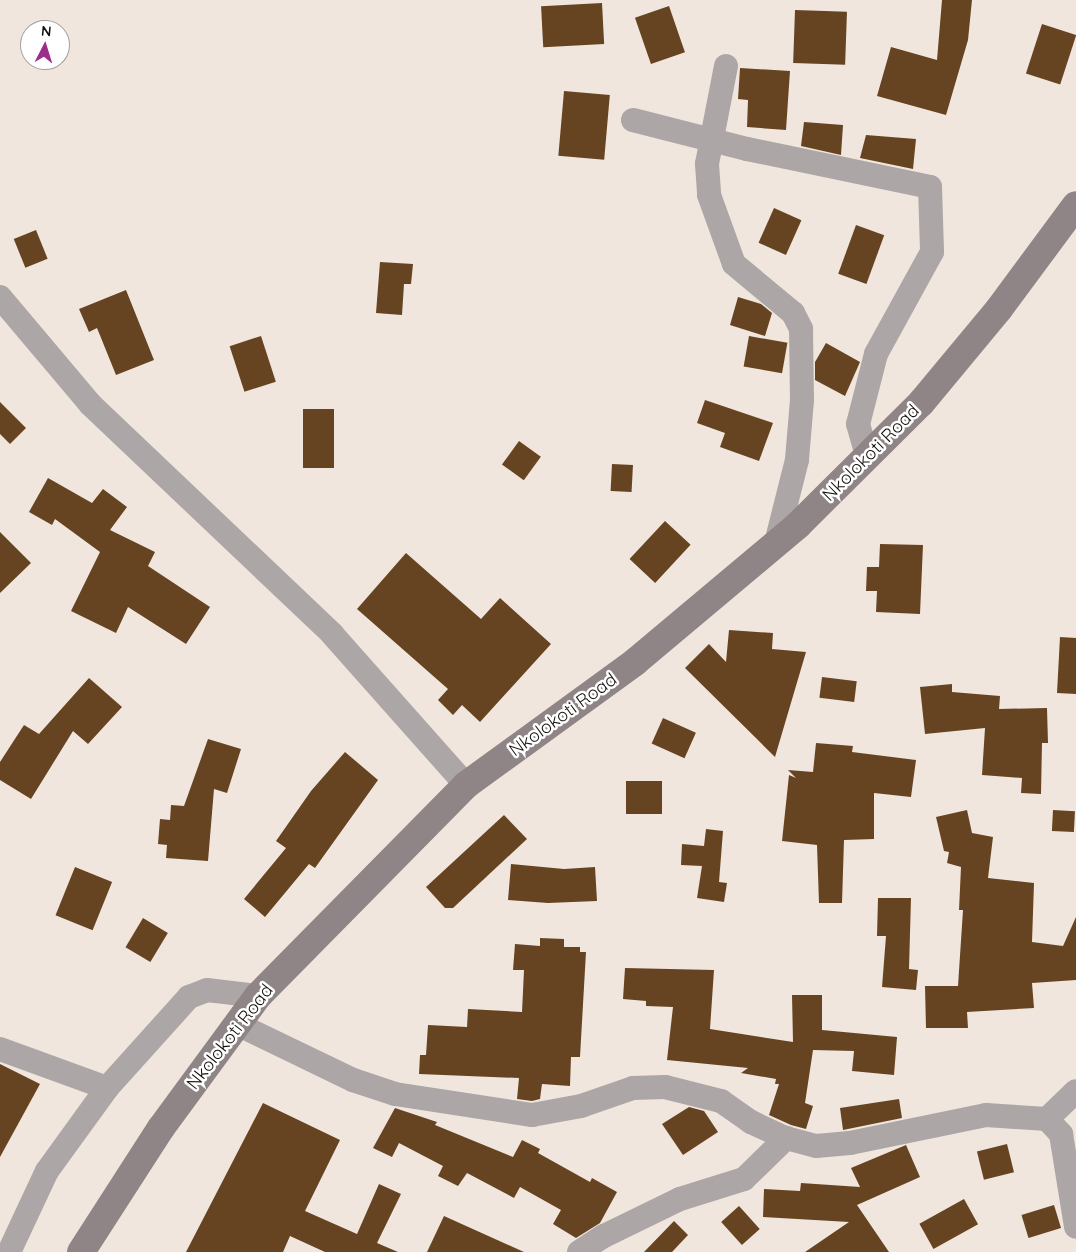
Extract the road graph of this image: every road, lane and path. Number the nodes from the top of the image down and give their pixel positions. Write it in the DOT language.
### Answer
graph roads {
  1 [pos="726,66"];
  2 [pos="633,120"];
  3 [pos="714,140"];
  4 [pos="1076,205"];
  5 [pos="0,297"];
  6 [pos="867,456"];
  7 [pos="776,544"];
  8 [pos="466,785"];
  9 [pos="258,996"];
  10 [pos="237,1024"];
  11 [pos="0,1049"];
  12 [pos="107,1088"];
  13 [pos="1076,1091"];
  14 [pos="1047,1119"];
  15 [pos="786,1138"];
  16 [pos="1076,1227"];
  17 [pos="10,1252"];
  18 [pos="81,1252"];
  19 [pos="579,1252"];
  1 -- 3 [label="street"];
  2 -- 3 [label="street"];
  3 -- 6 [label="street"];
  3 -- 7 [label="street"];
  4 -- 6 [label="main road, Nkolokoti Road"];
  5 -- 8 [label="street"];
  6 -- 7 [label="main road, Nkolokoti Road"];
  7 -- 8 [label="main road, Nkolokoti Road"];
  8 -- 9 [label="main road, Nkolokoti Road"];
  9 -- 10 [label="main road, Nkolokoti Road"];
  9 -- 12 [label="street"];
  10 -- 15 [label="street"];
  10 -- 18 [label="main road, Nkolokoti Road"];
  11 -- 12 [label="street"];
  12 -- 17 [label="street"];
  13 -- 14 [label="street"];
  14 -- 15 [label="street"];
  14 -- 16 [label="street"];
  15 -- 19 [label="street"];
}
